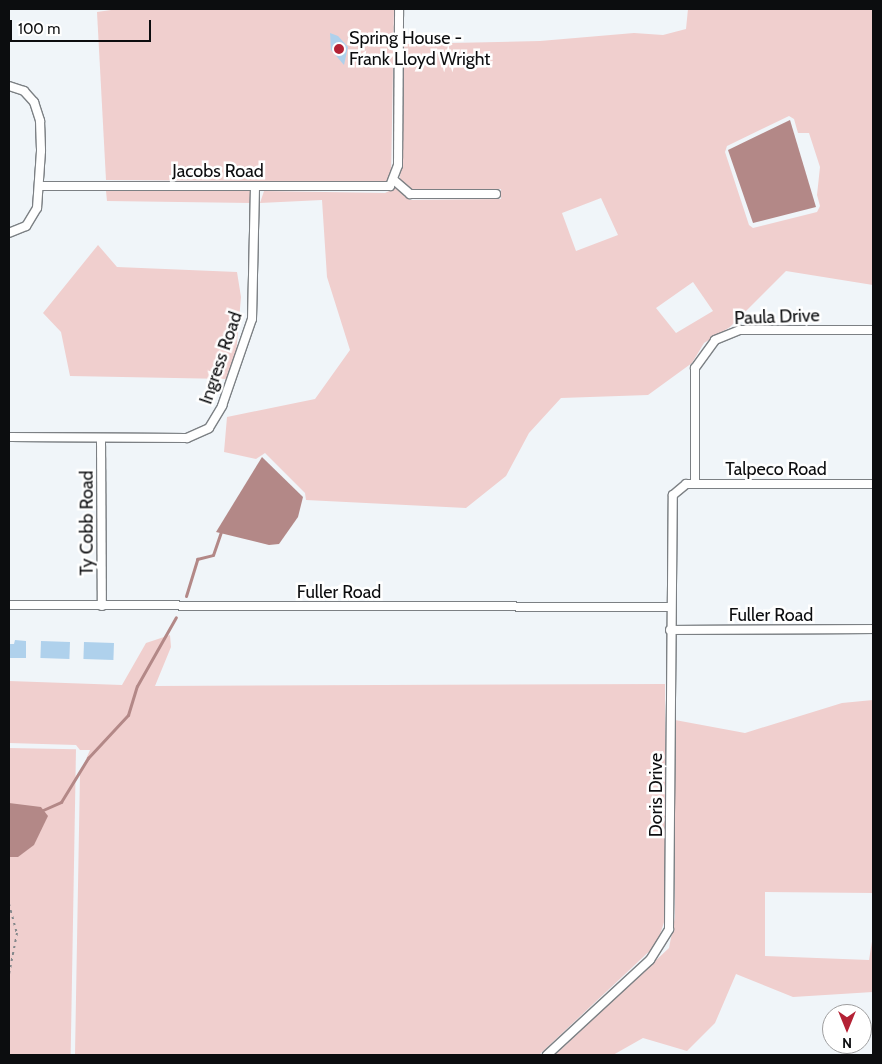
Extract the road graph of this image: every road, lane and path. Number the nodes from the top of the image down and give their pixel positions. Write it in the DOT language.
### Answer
graph roads {
  1 [pos="398,9"];
  2 [pos="9,86"];
  3 [pos="395,181"];
  4 [pos="40,186"];
  5 [pos="255,186"];
  6 [pos="496,194"];
  7 [pos="9,233"];
  8 [pos="873,330"];
  9 [pos="9,437"];
  10 [pos="102,439"];
  11 [pos="695,484"];
  12 [pos="873,484"];
  13 [pos="679,486"];
  14 [pos="9,605"];
  15 [pos="102,606"];
  16 [pos="670,607"];
  17 [pos="873,629"];
  18 [pos="670,630"];
  19 [pos="9,904"];
  20 [pos="9,974"];
  21 [pos="547,1055"];
  1 -- 3 [label="street"];
  2 -- 4 [label="street"];
  3 -- 5 [label="street, Jacobs Road"];
  3 -- 6 [label="street"];
  4 -- 5 [label="street, Jacobs Road"];
  4 -- 7 [label="street"];
  5 -- 10 [label="street, Ingress Road"];
  8 -- 11 [label="street, Paula Drive"];
  9 -- 10 [label="street, Ingress Road"];
  10 -- 15 [label="street, Ty Cobb Road"];
  11 -- 12 [label="street, Talpeco Road"];
  11 -- 13 [label="street, Talpeco Road"];
  13 -- 16 [label="street, Doris Drive"];
  14 -- 15 [label="street, Fuller Road"];
  15 -- 16 [label="street, Fuller Road"];
  16 -- 18 [label="street, Doris Drive"];
  17 -- 18 [label="street, Fuller Road"];
  18 -- 21 [label="street, Doris Drive"];
  19 -- 20 [label="path"];
}
